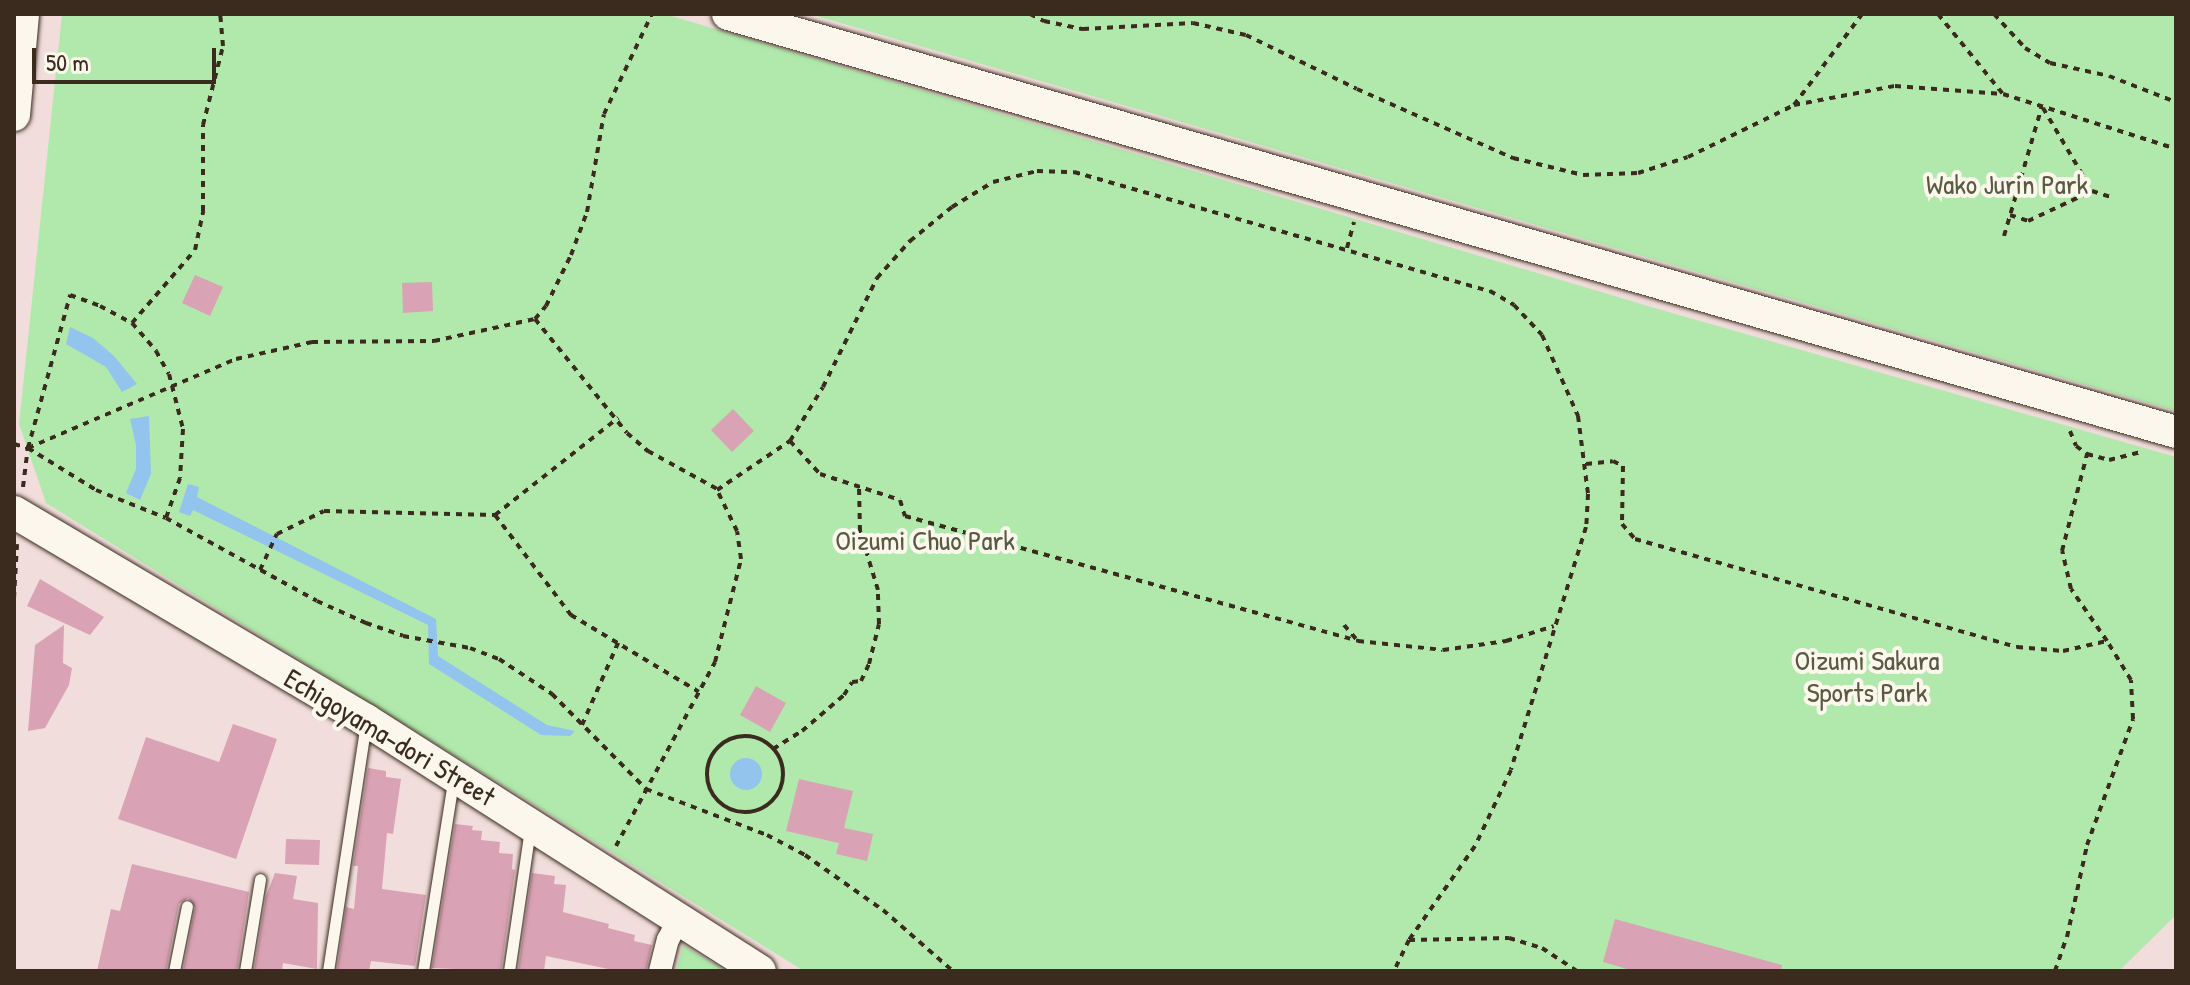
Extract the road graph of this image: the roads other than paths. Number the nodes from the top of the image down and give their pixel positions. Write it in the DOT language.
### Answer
graph roads {
  1 [pos="23,14"];
  2 [pos="728,14"];
  3 [pos="14,115"];
  4 [pos="2170,430"];
  5 [pos="16,514"];
  6 [pos="366,720"];
  7 [pos="454,775"];
  8 [pos="531,823"];
  9 [pos="260,879"];
  10 [pos="187,906"];
  11 [pos="679,918"];
  12 [pos="174,971"];
  13 [pos="245,971"];
  14 [pos="328,971"];
  15 [pos="423,971"];
  16 [pos="509,971"];
  17 [pos="660,971"];
  18 [pos="760,971"];
  1 -- 3 [label="street"];
  2 -- 4 [label="street"];
  5 -- 6 [label="street, Echigoyama-dori Street"];
  6 -- 7 [label="street, Echigoyama-dori Street"];
  6 -- 14 [label="lane"];
  7 -- 8 [label="street, Echigoyama-dori Street"];
  7 -- 15 [label="lane"];
  8 -- 11 [label="street, Echigoyama-dori Street"];
  8 -- 16 [label="lane"];
  9 -- 13 [label="lane"];
  10 -- 12 [label="lane"];
  11 -- 17 [label="street"];
  11 -- 18 [label="street, Echigoyama-dori Street"];
}
